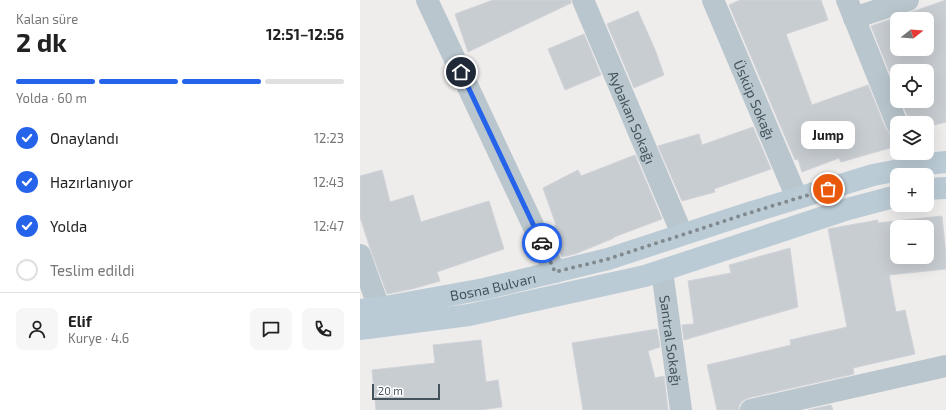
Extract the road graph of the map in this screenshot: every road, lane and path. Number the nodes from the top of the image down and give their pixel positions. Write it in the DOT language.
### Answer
graph roads {
  1 [pos="427,0"];
  2 [pos="583,0"];
  3 [pos="713,0"];
  4 [pos="908,0"];
  5 [pos="851,9"];
  6 [pos="894,116"];
  7 [pos="911,160"];
  8 [pos="946,162"];
  9 [pos="946,188"];
  10 [pos="934,189"];
  11 [pos="797,198"];
  12 [pos="890,198"];
  13 [pos="682,234"];
  14 [pos="360,255"];
  15 [pos="662,271"];
  16 [pos="555,272"];
  17 [pos="370,309"];
  18 [pos="360,329"];
  19 [pos="946,366"];
  20 [pos="681,410"];
  21 [pos="751,410"];
  1 -- 16 [label="street"];
  2 -- 13 [label="street, Aybakan Sokağı"];
  3 -- 11 [label="street, Üsküp Sokağı"];
  4 -- 5 [label="street"];
  5 -- 6 [label="street"];
  7 -- 8 [label="main road, Bosna Bulvarı"];
  7 -- 11 [label="main road, Bosna Bulvarı"];
  9 -- 10 [label="main road"];
  11 -- 13 [label="main road, Bosna Bulvarı"];
  12 -- 15 [label="main road, Bosna Bulvarı"];
  13 -- 16 [label="main road, Bosna Bulvarı"];
  14 -- 17 [label="street"];
  15 -- 18 [label="main road, Bosna Bulvarı"];
  15 -- 20 [label="street, Santral Sokağı"];
  16 -- 17 [label="main road, Bosna Bulvarı"];
  19 -- 21 [label="street"];
}
